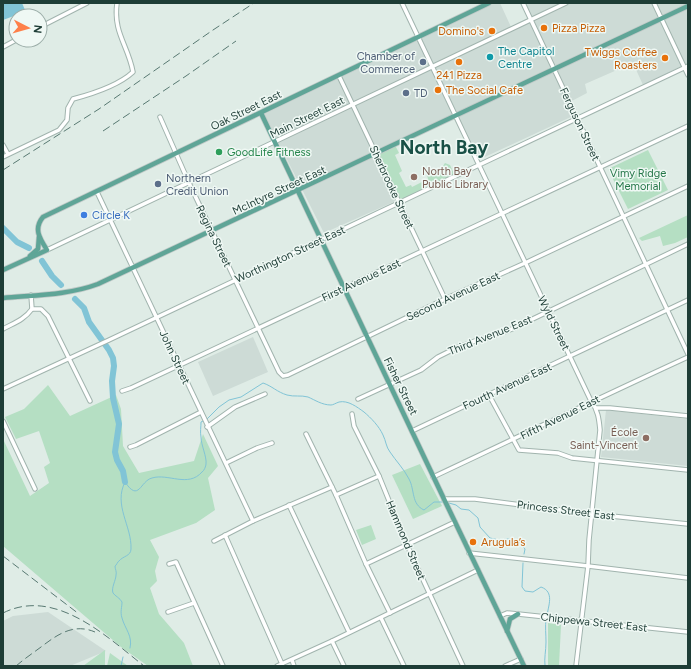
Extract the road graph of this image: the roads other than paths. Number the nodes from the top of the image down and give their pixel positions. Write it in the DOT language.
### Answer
graph roads {
  1 [pos="87,3"];
  2 [pos="117,3"];
  3 [pos="402,3"];
  4 [pos="489,3"];
  5 [pos="523,3"];
  6 [pos="566,3"];
  7 [pos="654,3"];
  8 [pos="688,6"];
  9 [pos="661,18"];
  10 [pos="530,20"];
  11 [pos="48,23"];
  12 [pos="418,38"];
  13 [pos="432,67"];
  14 [pos="686,67"];
  15 [pos="554,69"];
  16 [pos="688,75"];
  17 [pos="339,76"];
  18 [pos="352,105"];
  19 [pos="261,113"];
  20 [pos="455,116"];
  21 [pos="160,117"];
  22 [pos="576,118"];
  23 [pos="688,126"];
  24 [pos="275,142"];
  25 [pos="3,145"];
  26 [pos="8,154"];
  27 [pos="177,154"];
  28 [pos="377,154"];
  29 [pos="3,157"];
  30 [pos="478,165"];
  31 [pos="600,168"];
  32 [pos="189,183"];
  33 [pos="688,186"];
  34 [pos="298,190"];
  35 [pos="97,192"];
  36 [pos="399,203"];
  37 [pos="502,214"];
  38 [pos="623,216"];
  39 [pos="110,220"];
  40 [pos="212,231"];
  41 [pos="39,236"];
  42 [pos="321,239"];
  43 [pos="688,244"];
  44 [pos="47,250"];
  45 [pos="422,252"];
  46 [pos="27,259"];
  47 [pos="525,263"];
  48 [pos="646,264"];
  49 [pos="133,268"];
  50 [pos="3,270"];
  51 [pos="235,280"];
  52 [pos="344,289"];
  53 [pos="31,295"];
  54 [pos="3,298"];
  55 [pos="445,299"];
  56 [pos="688,300"];
  57 [pos="32,309"];
  58 [pos="667,310"];
  59 [pos="548,311"];
  60 [pos="156,318"];
  61 [pos="258,328"];
  62 [pos="3,329"];
  63 [pos="367,336"];
  64 [pos="570,356"];
  65 [pos="688,356"];
  66 [pos="70,358"];
  67 [pos="179,365"];
  68 [pos="282,376"];
  69 [pos="390,385"];
  70 [pos="3,389"];
  71 [pos="122,391"];
  72 [pos="265,394"];
  73 [pos="489,395"];
  74 [pos="358,399"];
  75 [pos="90,401"];
  76 [pos="591,402"];
  77 [pos="596,408"];
  78 [pos="202,413"];
  79 [pos="352,414"];
  80 [pos="688,416"];
  81 [pos="3,421"];
  82 [pos="207,427"];
  83 [pos="412,431"];
  84 [pos="306,434"];
  85 [pos="513,440"];
  86 [pos="272,443"];
  87 [pos="130,447"];
  88 [pos="598,460"];
  89 [pos="226,462"];
  90 [pos="688,470"];
  91 [pos="378,476"];
  92 [pos="433,477"];
  93 [pos="332,486"];
  94 [pos="35,489"];
  95 [pos="336,495"];
  96 [pos="444,500"];
  97 [pos="289,505"];
  98 [pos="592,514"];
  99 [pos="253,521"];
  100 [pos="455,522"];
  101 [pos="688,524"];
  102 [pos="225,535"];
  103 [pos="214,541"];
  104 [pos="407,545"];
  105 [pos="469,553"];
  106 [pos="170,564"];
  107 [pos="366,564"];
  108 [pos="588,566"];
  109 [pos="478,570"];
  110 [pos="688,578"];
  111 [pos="430,594"];
  112 [pos="194,603"];
  113 [pos="168,612"];
  114 [pos="390,613"];
  115 [pos="518,614"];
  116 [pos="500,616"];
  117 [pos="381,618"];
  118 [pos="580,621"];
  119 [pos="688,627"];
  120 [pos="508,631"];
  121 [pos="349,632"];
  122 [pos="688,632"];
  123 [pos="332,641"];
  124 [pos="520,659"];
  125 [pos="292,660"];
  126 [pos="282,664"];
  127 [pos="223,666"];
  128 [pos="277,666"];
  129 [pos="294,666"];
  130 [pos="344,666"];
  131 [pos="404,666"];
  132 [pos="463,666"];
  133 [pos="505,666"];
  134 [pos="524,666"];
  135 [pos="576,666"];
  1 -- 11 [label="street"];
  2 -- 26 [label="street"];
  3 -- 12 [label="street, Wyld Street"];
  4 -- 12 [label="main road, Oak Street East"];
  5 -- 10 [label="street, Ferguson Street"];
  6 -- 10 [label="street, Main Street East"];
  7 -- 9 [label="street"];
  8 -- 9 [label="main road, McIntyre Street East"];
  9 -- 14 [label="street"];
  9 -- 15 [label="main road, McIntyre Street East"];
  10 -- 13 [label="street, Main Street East"];
  10 -- 15 [label="street, Ferguson Street"];
  12 -- 13 [label="street, Wyld Street"];
  12 -- 17 [label="main road, Oak Street East"];
  13 -- 18 [label="street, Main Street East"];
  13 -- 20 [label="street, Wyld Street"];
  14 -- 16 [label="street"];
  14 -- 22 [label="street, Worthington Street East"];
  15 -- 20 [label="main road, McIntyre Street East"];
  15 -- 22 [label="street, Ferguson Street"];
  17 -- 18 [label="street, Sherbrooke Street"];
  17 -- 19 [label="main road, Oak Street East"];
  18 -- 24 [label="street, Main Street East"];
  18 -- 28 [label="street, Sherbrooke Street"];
  19 -- 24 [label="main road, Fisher Street"];
  19 -- 27 [label="main road, Oak Street East"];
  20 -- 28 [label="main road, McIntyre Street East"];
  20 -- 30 [label="street, Wyld Street"];
  21 -- 27 [label="street, Regina Street"];
  22 -- 30 [label="street, Worthington Street East"];
  22 -- 31 [label="street, Ferguson Street"];
  23 -- 31 [label="street, First Avenue East"];
  24 -- 32 [label="street, Main Street East"];
  24 -- 34 [label="main road, Fisher Street"];
  25 -- 26 [label="street"];
  26 -- 29 [label="street"];
  27 -- 32 [label="street, Regina Street"];
  27 -- 35 [label="main road, Oak Street East"];
  28 -- 34 [label="main road, McIntyre Street East"];
  28 -- 36 [label="street, Sherbrooke Street"];
  30 -- 36 [label="street, Worthington Street East"];
  30 -- 37 [label="street, Wyld Street"];
  31 -- 37 [label="street, First Avenue East"];
  31 -- 38 [label="street, Ferguson Street"];
  32 -- 39 [label="street, Main Street East"];
  32 -- 40 [label="street, Regina Street"];
  33 -- 38 [label="street, Second Avenue East"];
  34 -- 40 [label="main road, McIntyre Street East"];
  34 -- 42 [label="main road, Fisher Street"];
  35 -- 39 [label="street, John Street"];
  35 -- 41 [label="main road, Oak Street East"];
  36 -- 42 [label="street, Worthington Street East"];
  36 -- 45 [label="street, Sherbrooke Street"];
  37 -- 45 [label="street, First Avenue East"];
  37 -- 47 [label="street, Wyld Street"];
  38 -- 47 [label="street, Second Avenue East"];
  38 -- 48 [label="street, Ferguson Street"];
  39 -- 44 [label="street, Main Street East"];
  39 -- 49 [label="street, John Street"];
  40 -- 49 [label="main road, McIntyre Street East"];
  40 -- 51 [label="street, Regina Street"];
  41 -- 44 [label="main road"];
  41 -- 46 [label="main road, Oak Street East"];
  42 -- 51 [label="street, Worthington Street East"];
  42 -- 52 [label="main road, Fisher Street"];
  43 -- 48 [label="street, Third Avenue East"];
  44 -- 46 [label="main road, Main Street East"];
  45 -- 52 [label="street, First Avenue East"];
  45 -- 55 [label="street, Sherbrooke Street"];
  46 -- 50 [label="main road, Main Street East"];
  47 -- 55 [label="street, Second Avenue East"];
  47 -- 59 [label="street, Wyld Street"];
  48 -- 58 [label="street, Ferguson Street"];
  48 -- 59 [label="street, Third Avenue East"];
  49 -- 53 [label="main road, McIntyre Street East"];
  49 -- 60 [label="street, John Street"];
  51 -- 60 [label="street, Worthington Street East"];
  51 -- 61 [label="street, Regina Street"];
  52 -- 61 [label="street, First Avenue East"];
  52 -- 63 [label="main road, Fisher Street"];
  53 -- 54 [label="main road, McIntyre Street East"];
  53 -- 57 [label="street"];
  55 -- 63 [label="street, Second Avenue East"];
  56 -- 58 [label="street, Fourth Avenue East"];
  57 -- 62 [label="street"];
  57 -- 66 [label="street"];
  58 -- 64 [label="street, Fourth Avenue East"];
  58 -- 65 [label="street, Ferguson Street"];
  59 -- 64 [label="street, Wyld Street"];
  59 -- 69 [label="street, Third Avenue East"];
  60 -- 66 [label="street, Worthington Street East"];
  60 -- 67 [label="street, John Street"];
  61 -- 67 [label="street, First Avenue East"];
  61 -- 68 [label="street, Regina Street"];
  63 -- 68 [label="street, Second Avenue East"];
  63 -- 69 [label="main road, Fisher Street"];
  64 -- 73 [label="street, Fourth Avenue East"];
  64 -- 76 [label="street, Wyld Street"];
  65 -- 76 [label="street, Fifth Avenue East"];
  66 -- 70 [label="street, Worthington Street East"];
  66 -- 75 [label="street"];
  67 -- 71 [label="street, First Avenue East"];
  67 -- 78 [label="street, John Street"];
  69 -- 74 [label="street, Third Avenue East"];
  69 -- 83 [label="main road, Fisher Street"];
  72 -- 82 [label="street"];
  73 -- 83 [label="street, Fourth Avenue East"];
  73 -- 85 [label="street"];
  76 -- 77 [label="street, Wyld Street"];
  76 -- 85 [label="street, Fifth Avenue East"];
  77 -- 80 [label="street"];
  77 -- 88 [label="street, Wyld Street"];
  78 -- 82 [label="street, John Street"];
  78 -- 87 [label="street"];
  79 -- 91 [label="street, Hammond Street"];
  81 -- 94 [label="street"];
  82 -- 89 [label="street, John Street"];
  83 -- 92 [label="main road, Fisher Street"];
  84 -- 93 [label="street"];
  85 -- 88 [label="street"];
  85 -- 92 [label="street, Fifth Avenue East"];
  86 -- 89 [label="street"];
  88 -- 90 [label="street"];
  88 -- 98 [label="street, Wyld Street"];
  89 -- 99 [label="street, John Street"];
  91 -- 95 [label="street"];
  91 -- 104 [label="street, Hammond Street"];
  92 -- 96 [label="main road, Fisher Street"];
  93 -- 95 [label="street"];
  93 -- 97 [label="street"];
  95 -- 107 [label="street"];
  96 -- 98 [label="street, Princess Street East"];
  96 -- 100 [label="main road, Fisher Street"];
  97 -- 99 [label="street"];
  97 -- 121 [label="street"];
  98 -- 101 [label="street, Princess Street East"];
  98 -- 108 [label="street, Wyld Street"];
  99 -- 102 [label="street"];
  100 -- 104 [label="street"];
  100 -- 105 [label="main road, Fisher Street"];
  102 -- 103 [label="street"];
  102 -- 126 [label="street"];
  104 -- 107 [label="street"];
  104 -- 111 [label="street, Hammond Street"];
  105 -- 108 [label="street"];
  105 -- 109 [label="main road, Fisher Street"];
  106 -- 112 [label="street"];
  107 -- 114 [label="street"];
  108 -- 110 [label="street"];
  108 -- 118 [label="street, Wyld Street"];
  109 -- 111 [label="street"];
  109 -- 116 [label="main road, Fisher Street"];
  111 -- 114 [label="street"];
  111 -- 132 [label="street, Hammond Street"];
  112 -- 113 [label="street"];
  112 -- 127 [label="street"];
  114 -- 117 [label="street"];
  115 -- 116 [label="street, Chippewa Street East"];
  115 -- 118 [label="street, Chippewa Street East"];
  115 -- 120 [label="main road"];
  116 -- 120 [label="main road, Fisher Street"];
  117 -- 121 [label="street"];
  117 -- 131 [label="street"];
  118 -- 122 [label="street, Chippewa Street East"];
  118 -- 135 [label="street, Wyld Street"];
  119 -- 122 [label="street"];
  120 -- 124 [label="main road, Fisher Street"];
  121 -- 123 [label="street"];
  123 -- 125 [label="street"];
  123 -- 130 [label="street"];
  124 -- 133 [label="street"];
  124 -- 134 [label="main road, Fisher Street"];
  125 -- 126 [label="street"];
  125 -- 129 [label="street"];
  126 -- 128 [label="street"];
}
